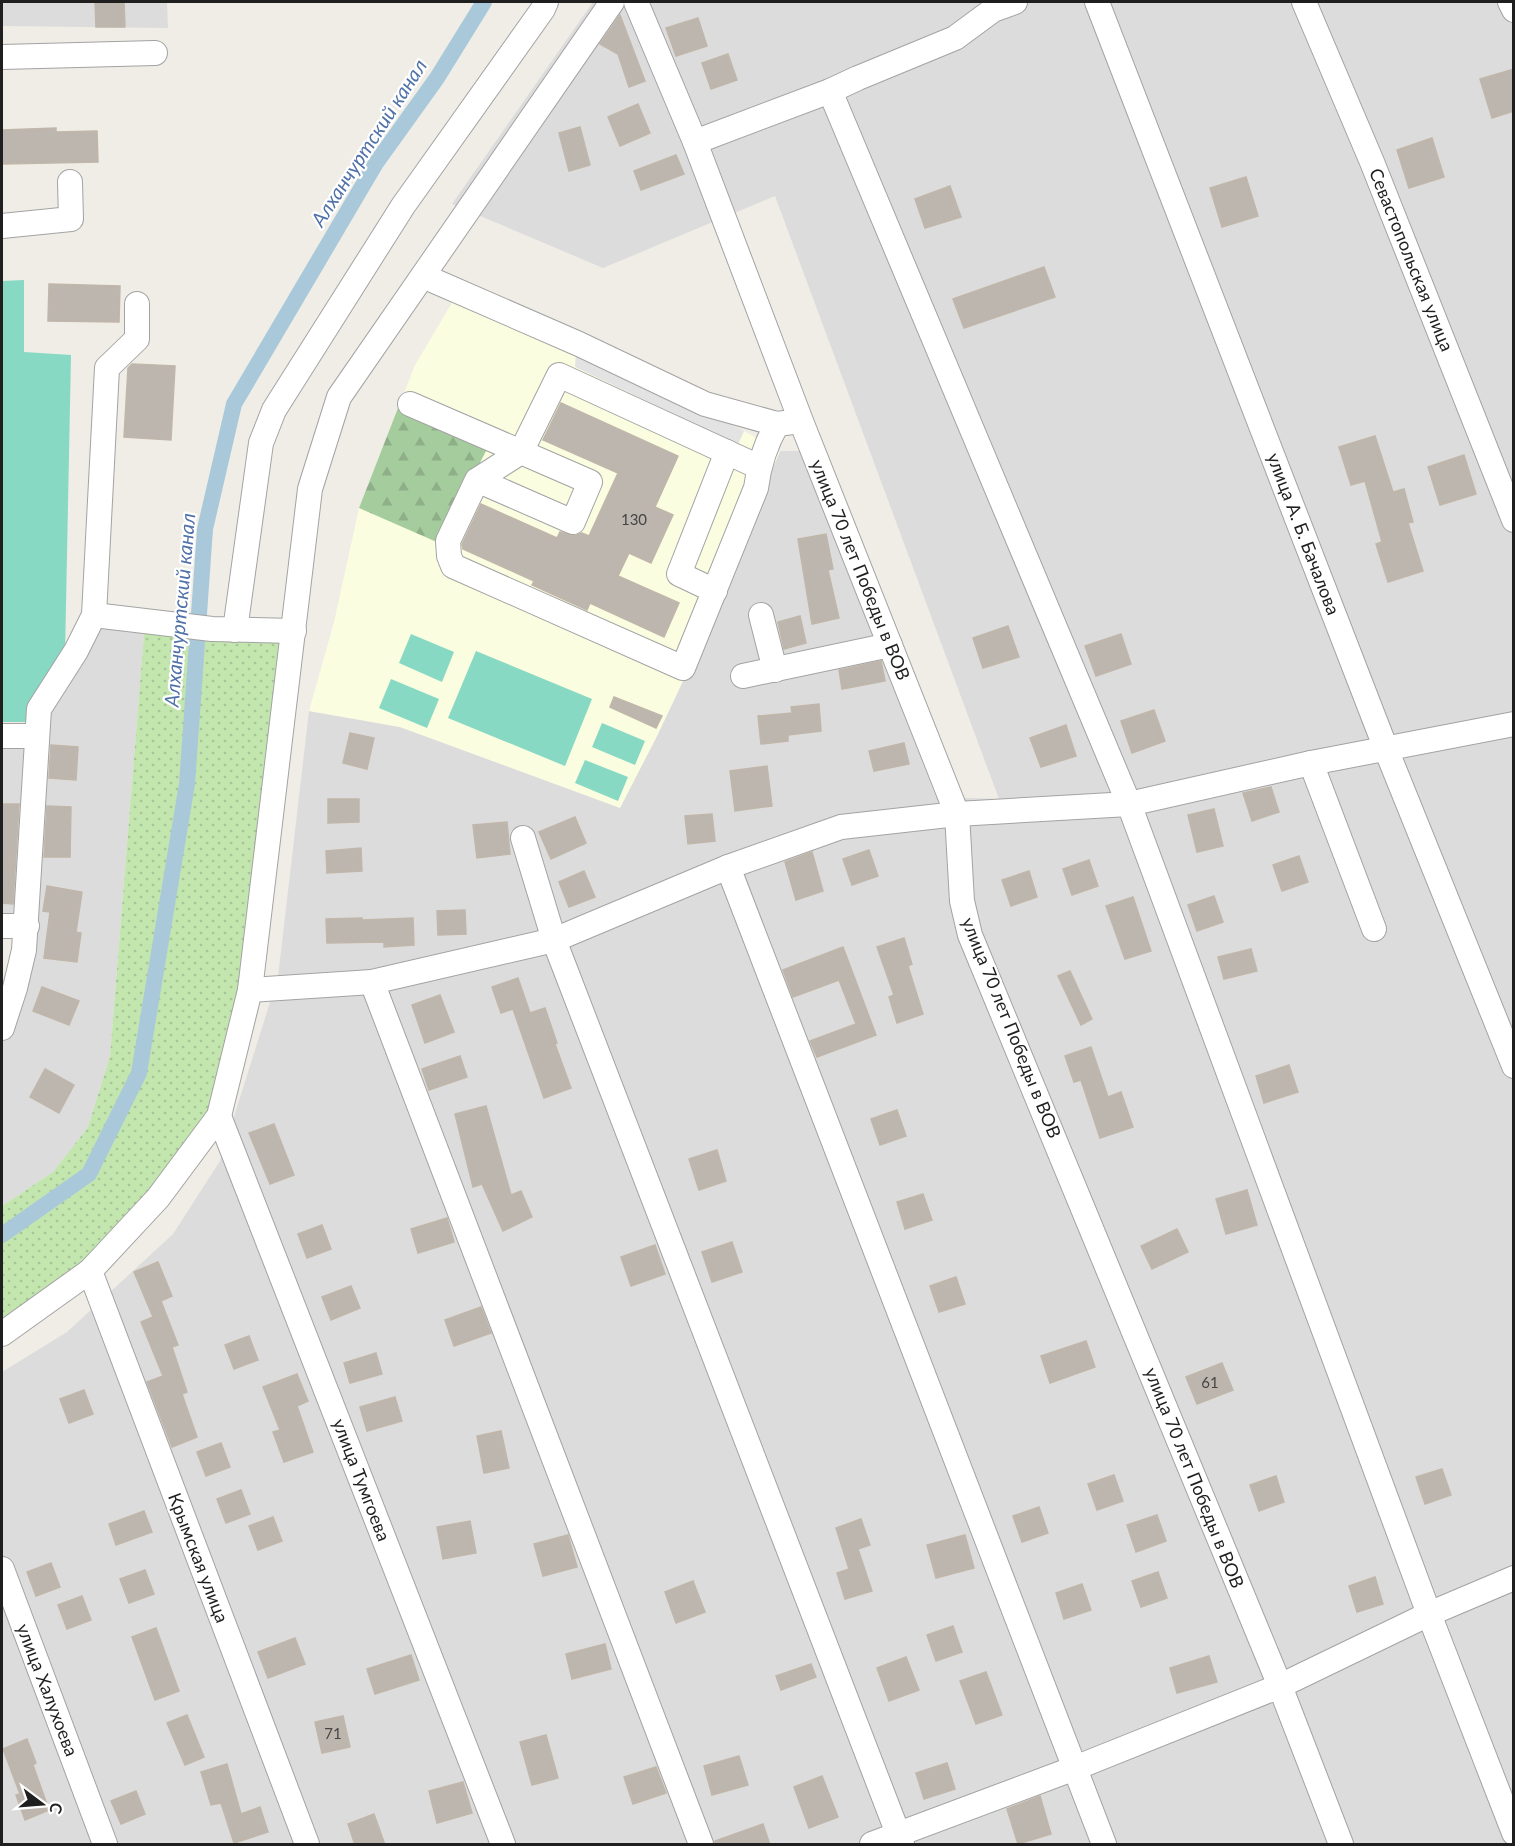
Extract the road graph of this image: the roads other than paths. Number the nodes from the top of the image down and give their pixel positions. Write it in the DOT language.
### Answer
graph roads {
  1 [pos="546,2"];
  2 [pos="612,2"];
  3 [pos="636,2"];
  4 [pos="1015,2"];
  5 [pos="1097,2"];
  6 [pos="1304,2"];
  7 [pos="1510,2"];
  8 [pos="1514,9"];
  9 [pos="155,53"];
  10 [pos="2,57"];
  11 [pos="830,91"];
  12 [pos="695,142"];
  13 [pos="70,183"];
  14 [pos="2,226"];
  15 [pos="423,276"];
  16 [pos="137,304"];
  17 [pos="410,404"];
  18 [pos="801,421"];
  19 [pos="777,424"];
  20 [pos="521,452"];
  21 [pos="727,452"];
  22 [pos="759,467"];
  23 [pos="477,480"];
  24 [pos="1514,520"];
  25 [pos="715,591"];
  26 [pos="94,615"];
  27 [pos="761,615"];
  28 [pos="223,629"];
  29 [pos="294,631"];
  30 [pos="890,645"];
  31 [pos="775,670"];
  32 [pos="743,676"];
  33 [pos="1514,724"];
  34 [pos="2,736"];
  35 [pos="37,736"];
  36 [pos="1386,749"];
  37 [pos="1311,764"];
  38 [pos="1129,804"];
  39 [pos="957,814"];
  40 [pos="523,838"];
  41 [pos="728,867"];
  42 [pos="2,926"];
  43 [pos="27,926"];
  44 [pos="1374,929"];
  45 [pos="555,940"];
  46 [pos="372,982"];
  47 [pos="250,990"];
  48 [pos="2,1028"];
  49 [pos="1514,1066"];
  50 [pos="219,1116"];
  51 [pos="90,1271"];
  52 [pos="2,1334"];
  53 [pos="2,1569"];
  54 [pos="1514,1578"];
  55 [pos="1429,1614"];
  56 [pos="1280,1686"];
  57 [pos="1075,1768"];
  58 [pos="1514,1833"];
  59 [pos="900,1840"];
  60 [pos="105,1845"];
  61 [pos="307,1845"];
  62 [pos="503,1845"];
  63 [pos="701,1845"];
  64 [pos="872,1845"];
  65 [pos="1104,1845"];
  66 [pos="1341,1845"];
  1 -- 28 [label="street"];
  2 -- 15 [label="street"];
  3 -- 12 [label="street, улица 70 лет Победы в ВОВ"];
  4 -- 11 [label="street"];
  5 -- 36 [label="street, улица А. Б. Бачалова"];
  6 -- 24 [label="street, Севастопольская улица"];
  7 -- 8 [label="street"];
  9 -- 10 [label="street"];
  11 -- 12 [label="street"];
  11 -- 38 [label="street"];
  12 -- 18 [label="street, улица 70 лет Победы в ВОВ"];
  13 -- 14 [label="street"];
  15 -- 19 [label="street"];
  15 -- 29 [label="street"];
  16 -- 26 [label="street"];
  17 -- 20 [label="street"];
  18 -- 19 [label="street"];
  18 -- 30 [label="street, улица 70 лет Победы в ВОВ"];
  19 -- 22 [label="street"];
  20 -- 21 [label="street"];
  20 -- 23 [label="street"];
  20 -- 23 [label="street"];
  21 -- 22 [label="street"];
  21 -- 25 [label="street"];
  22 -- 25 [label="street"];
  23 -- 25 [label="street"];
  26 -- 28 [label="street"];
  26 -- 35 [label="street"];
  27 -- 31 [label="street"];
  28 -- 29 [label="street"];
  29 -- 47 [label="street"];
  30 -- 31 [label="street"];
  30 -- 39 [label="street, улица 70 лет Победы в ВОВ"];
  31 -- 32 [label="street"];
  33 -- 36 [label="street"];
  34 -- 35 [label="street"];
  35 -- 43 [label="street"];
  36 -- 37 [label="street"];
  36 -- 49 [label="street, улица А. Б. Бачалова"];
  37 -- 38 [label="street"];
  37 -- 44 [label="street"];
  38 -- 39 [label="street"];
  38 -- 55 [label="street"];
  39 -- 41 [label="street"];
  39 -- 56 [label="street, улица 70 лет Победы в ВОВ"];
  40 -- 45 [label="street"];
  41 -- 45 [label="street"];
  41 -- 57 [label="street"];
  42 -- 43 [label="street"];
  43 -- 48 [label="street"];
  45 -- 46 [label="street"];
  45 -- 59 [label="street"];
  46 -- 47 [label="street"];
  46 -- 63 [label="street"];
  47 -- 50 [label="street"];
  50 -- 51 [label="street"];
  50 -- 62 [label="street, улица Тумгоева"];
  51 -- 52 [label="street"];
  51 -- 61 [label="street, Крымская улица"];
  53 -- 60 [label="street, улица Халухоева"];
  54 -- 55 [label="street"];
  55 -- 56 [label="street"];
  55 -- 58 [label="street"];
  56 -- 57 [label="street"];
  56 -- 66 [label="street, улица 70 лет Победы в ВОВ"];
  57 -- 59 [label="street"];
  57 -- 65 [label="street"];
  59 -- 64 [label="street"];
}
